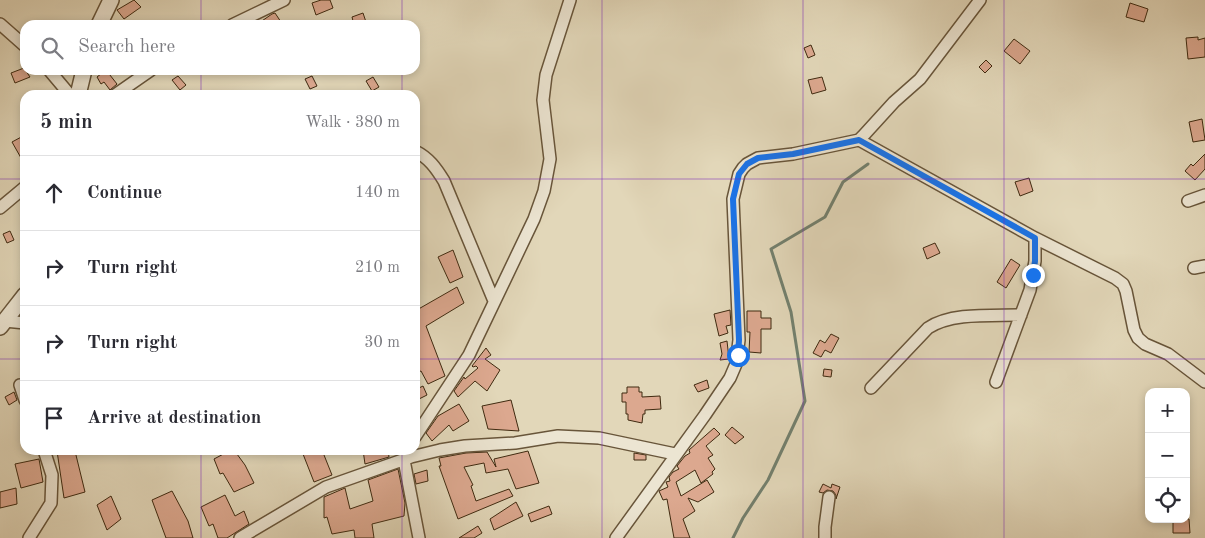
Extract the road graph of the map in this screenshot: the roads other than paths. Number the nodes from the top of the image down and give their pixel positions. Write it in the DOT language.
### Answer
graph roads {
  1 [pos="111,0"];
  2 [pos="284,0"];
  3 [pos="570,0"];
  4 [pos="980,0"];
  5 [pos="101,20"];
  6 [pos="242,20"];
  7 [pos="0,24"];
  8 [pos="20,42"];
  9 [pos="53,75"];
  10 [pos="83,75"];
  11 [pos="144,75"];
  12 [pos="66,90"];
  13 [pos="79,90"];
  14 [pos="122,90"];
  15 [pos="859,140"];
  16 [pos="420,154"];
  17 [pos="20,191"];
  18 [pos="1205,195"];
  19 [pos="1188,201"];
  20 [pos="0,208"];
  21 [pos="1035,238"];
  22 [pos="20,301"];
  23 [pos="494,301"];
  24 [pos="1021,315"];
  25 [pos="20,323"];
  26 [pos="2,324"];
  27 [pos="996,382"];
  28 [pos="1205,382"];
  29 [pos="870,388"];
  30 [pos="420,429"];
  31 [pos="420,454"];
  32 [pos="676,454"];
  33 [pos="46,455"];
  34 [pos="408,456"];
  35 [pos="829,497"];
  36 [pos="30,538"];
  37 [pos="240,538"];
  38 [pos="418,538"];
  39 [pos="616,538"];
  40 [pos="825,538"];
  1 -- 5 [label="street"];
  2 -- 6 [label="street"];
  3 -- 23 [label="street"];
  4 -- 15 [label="street"];
  7 -- 8 [label="street"];
  9 -- 12 [label="street"];
  10 -- 13 [label="street"];
  11 -- 14 [label="street"];
  15 -- 21 [label="street"];
  15 -- 32 [label="street"];
  16 -- 23 [label="street"];
  17 -- 20 [label="street"];
  18 -- 19 [label="street"];
  21 -- 24 [label="street"];
  21 -- 28 [label="street"];
  22 -- 26 [label="street"];
  23 -- 30 [label="street"];
  24 -- 27 [label="street"];
  24 -- 29 [label="street"];
  25 -- 26 [label="street"];
  31 -- 32 [label="street"];
  32 -- 39 [label="street"];
  33 -- 36 [label="street"];
  34 -- 37 [label="street"];
  34 -- 38 [label="street"];
  35 -- 40 [label="street"];
}
